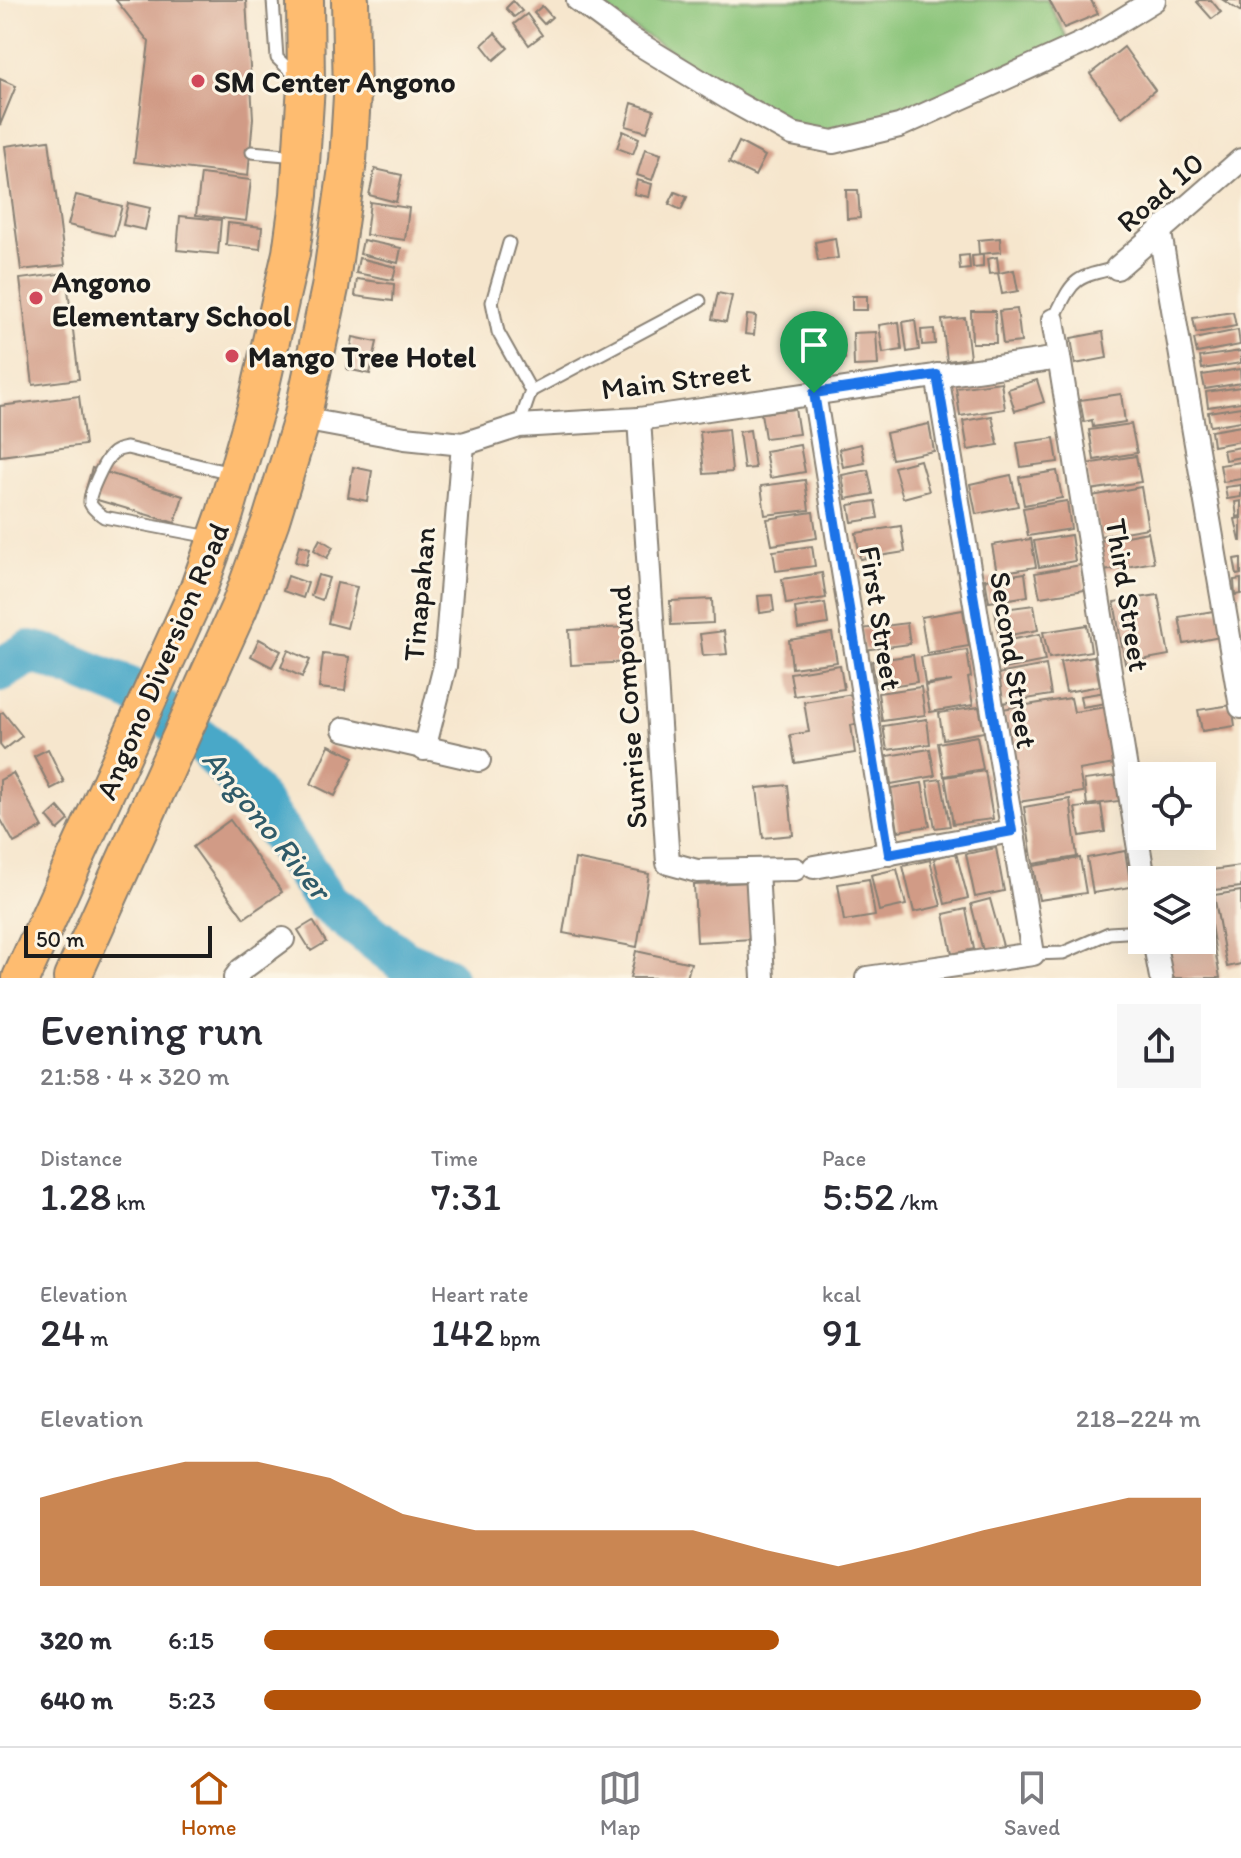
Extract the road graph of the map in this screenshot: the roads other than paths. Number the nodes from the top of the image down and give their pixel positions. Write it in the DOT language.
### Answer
graph roads {
  1 [pos="273,0"];
  2 [pos="305,0"];
  3 [pos="350,0"];
  4 [pos="578,0"];
  5 [pos="1154,0"];
  6 [pos="306,85"];
  7 [pos="252,152"];
  8 [pos="302,157"];
  9 [pos="1241,160"];
  10 [pos="348,161"];
  11 [pos="1160,233"];
  12 [pos="509,243"];
  13 [pos="1117,268"];
  14 [pos="700,301"];
  15 [pos="1053,320"];
  16 [pos="1059,358"];
  17 [pos="937,375"];
  18 [pos="531,391"];
  19 [pos="814,393"];
  20 [pos="256,407"];
  21 [pos="302,419"];
  22 [pos="639,419"];
  23 [pos="519,426"];
  24 [pos="463,444"];
  25 [pos="236,474"];
  26 [pos="216,538"];
  27 [pos="1241,707"];
  28 [pos="344,729"];
  29 [pos="424,749"];
  30 [pos="479,760"];
  31 [pos="1012,831"];
  32 [pos="889,854"];
  33 [pos="1142,866"];
  34 [pos="757,870"];
  35 [pos="1128,933"];
  36 [pos="283,939"];
  37 [pos="1033,954"];
  38 [pos="1157,954"];
  39 [pos="1161,977"];
  40 [pos="21,978"];
  41 [pos="72,978"];
  42 [pos="235,978"];
  43 [pos="763,978"];
  44 [pos="867,978"];
  1 -- 6 [label="lane"];
  2 -- 6 [label="main road, Angono Diversion Road"];
  3 -- 10 [label="main road, Angono Diversion Road"];
  4 -- 5 [label="street"];
  6 -- 8 [label="main road, Angono Diversion Road"];
  7 -- 8 [label="lane"];
  8 -- 10 [label="main road"];
  8 -- 20 [label="main road, Angono Diversion Road"];
  9 -- 11 [label="street, Road 10"];
  10 -- 21 [label="main road, Angono Diversion Road"];
  11 -- 13 [label="street, Road 10"];
  11 -- 27 [label="street"];
  12 -- 18 [label="lane"];
  13 -- 15 [label="lane"];
  14 -- 18 [label="lane"];
  15 -- 16 [label="street, Third Street"];
  16 -- 17 [label="street, Main Street"];
  16 -- 33 [label="street, Third Street"];
  17 -- 19 [label="street, Main Street"];
  17 -- 31 [label="street, Second Street"];
  18 -- 23 [label="lane"];
  19 -- 22 [label="street, Main Street"];
  19 -- 32 [label="street, First Street"];
  20 -- 21 [label="main road"];
  20 -- 25 [label="main road, Angono Diversion Road"];
  21 -- 24 [label="street, Main Street"];
  21 -- 41 [label="main road, Angono Diversion Road"];
  22 -- 23 [label="street, Main Street"];
  22 -- 34 [label="street, Sunrise Compound"];
  23 -- 24 [label="street, Main Street"];
  24 -- 29 [label="street, Tinapahan"];
  25 -- 26 [label="main road, Angono Diversion Road"];
  25 -- 26 [label="lane"];
  26 -- 40 [label="main road, Angono Diversion Road"];
  28 -- 29 [label="street"];
  29 -- 30 [label="street"];
  31 -- 32 [label="street, Sunrise Compound"];
  31 -- 37 [label="street, Second Street"];
  32 -- 34 [label="street, Sunrise Compound"];
  34 -- 43 [label="street"];
  35 -- 37 [label="lane"];
  36 -- 42 [label="street"];
  37 -- 44 [label="street"];
  38 -- 39 [label="street"];
}
